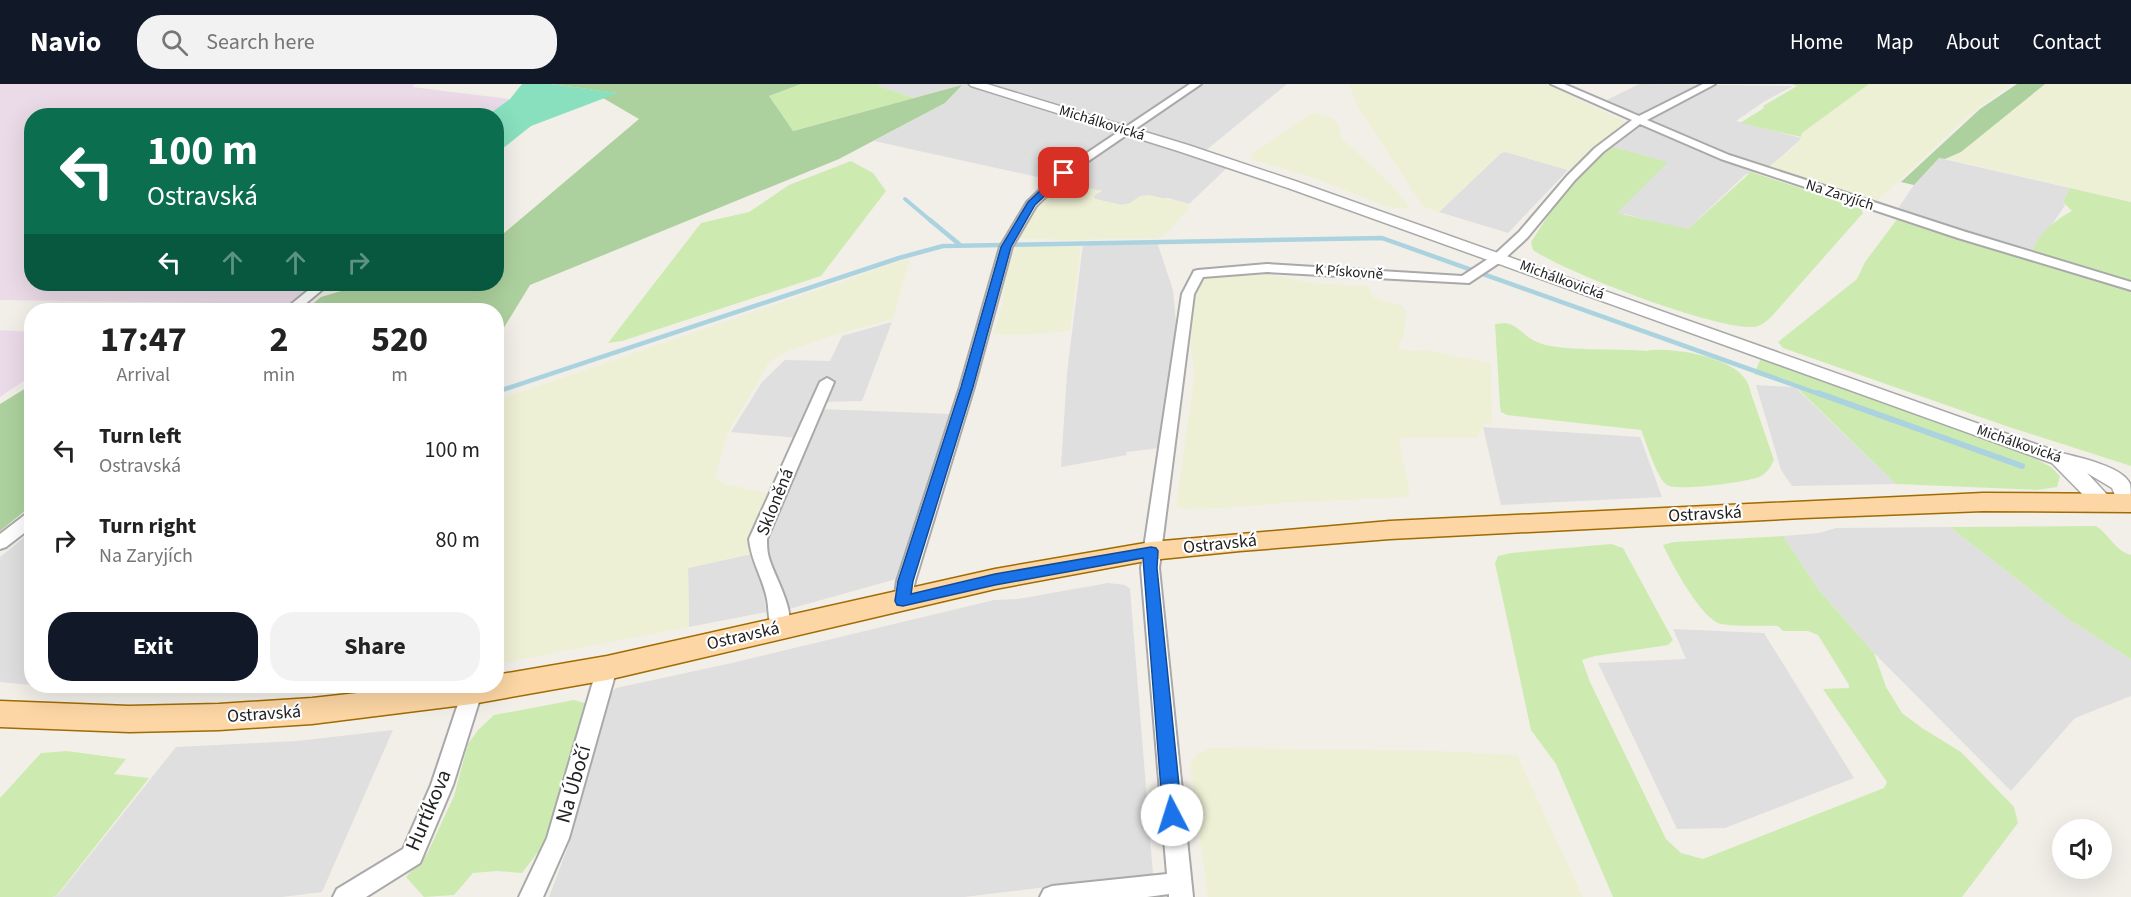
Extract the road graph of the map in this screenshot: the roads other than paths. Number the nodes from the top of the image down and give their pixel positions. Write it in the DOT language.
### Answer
graph roads {
  1 [pos="976,84"];
  2 [pos="1196,84"];
  3 [pos="1556,84"];
  4 [pos="1710,84"];
  5 [pos="1637,120"];
  6 [pos="1126,130"];
  7 [pos="1498,258"];
  8 [pos="2131,286"];
  9 [pos="314,291"];
  10 [pos="299,303"];
  11 [pos="827,382"];
  12 [pos="2054,457"];
  13 [pos="2123,496"];
  14 [pos="24,524"];
  15 [pos="0,543"];
  16 [pos="1151,551"];
  17 [pos="903,601"];
  18 [pos="780,627"];
  19 [pos="607,668"];
  20 [pos="504,686"];
  21 [pos="464,693"];
  22 [pos="472,693"];
  23 [pos="0,714"];
  24 [pos="1180,890"];
  25 [pos="345,897"];
  26 [pos="531,897"];
  27 [pos="1052,897"];
  1 -- 6 [label="street, Michálkovická"];
  2 -- 6 [label="street"];
  3 -- 5 [label="street, Na Zaryjích"];
  4 -- 5 [label="street, K Pískovně"];
  5 -- 7 [label="street, K Pískovně"];
  5 -- 8 [label="street, Na Zaryjích"];
  6 -- 7 [label="street, Michálkovická"];
  6 -- 17 [label="street"];
  7 -- 12 [label="street, Michálkovická"];
  7 -- 16 [label="street, K Pískovně"];
  9 -- 10 [label="street"];
  11 -- 18 [label="street, Skloněná"];
  12 -- 13 [label="street"];
  12 -- 13 [label="street, Michálkovická"];
  13 -- 16 [label="main road, Ostravská"];
  14 -- 15 [label="street"];
  16 -- 17 [label="main road, Ostravská"];
  16 -- 24 [label="street"];
  17 -- 18 [label="main road, Ostravská"];
  18 -- 19 [label="main road, Ostravská"];
  19 -- 20 [label="main road, Ostravská"];
  19 -- 26 [label="street, Na Úbočí"];
  21 -- 23 [label="main road, Ostravská"];
  22 -- 25 [label="street, Hurtíkova"];
  24 -- 27 [label="street"];
}
